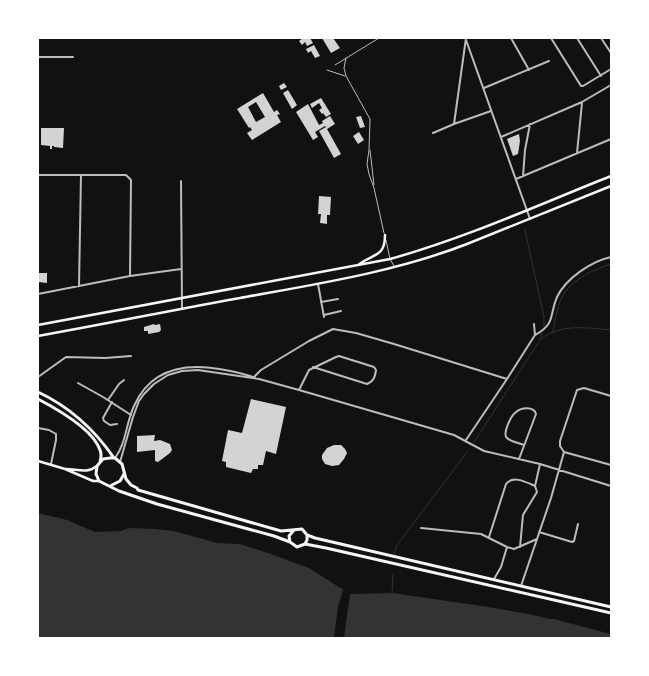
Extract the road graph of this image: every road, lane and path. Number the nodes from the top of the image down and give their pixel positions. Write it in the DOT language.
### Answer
graph roads {
  1 [pos="379,38"];
  2 [pos="511,38"];
  3 [pos="551,38"];
  4 [pos="577,38"];
  5 [pos="602,38"];
  6 [pos="466,39"];
  7 [pos="611,53"];
  8 [pos="38,57"];
  9 [pos="73,58"];
  10 [pos="346,58"];
  11 [pos="549,61"];
  12 [pos="334,65"];
  13 [pos="611,69"];
  14 [pos="327,70"];
  15 [pos="529,70"];
  16 [pos="346,76"];
  17 [pos="601,76"];
  18 [pos="611,86"];
  19 [pos="484,88"];
  20 [pos="582,102"];
  21 [pos="491,111"];
  22 [pos="454,124"];
  23 [pos="530,124"];
  24 [pos="433,132"];
  25 [pos="501,137"];
  26 [pos="611,139"];
  27 [pos="369,150"];
  28 [pos="577,153"];
  29 [pos="38,175"];
  30 [pos="81,175"];
  31 [pos="611,176"];
  32 [pos="523,177"];
  33 [pos="516,179"];
  34 [pos="181,181"];
  35 [pos="611,186"];
  36 [pos="374,188"];
  37 [pos="527,209"];
  38 [pos="530,219"];
  39 [pos="385,235"];
  40 [pos="611,257"];
  41 [pos="390,259"];
  42 [pos="358,265"];
  43 [pos="394,266"];
  44 [pos="181,269"];
  45 [pos="130,276"];
  46 [pos="318,283"];
  47 [pos="79,286"];
  48 [pos="38,294"];
  49 [pos="181,298"];
  50 [pos="338,299"];
  51 [pos="321,302"];
  52 [pos="182,308"];
  53 [pos="341,311"];
  54 [pos="534,324"];
  55 [pos="38,325"];
  56 [pos="535,335"];
  57 [pos="38,336"];
  58 [pos="131,356"];
  59 [pos="313,367"];
  60 [pos="498,375"];
  61 [pos="38,377"];
  62 [pos="254,377"];
  63 [pos="258,379"];
  64 [pos="508,379"];
  65 [pos="124,380"];
  66 [pos="78,383"];
  67 [pos="504,384"];
  68 [pos="299,390"];
  69 [pos="38,392"];
  70 [pos="611,396"];
  71 [pos="38,399"];
  72 [pos="108,400"];
  73 [pos="112,402"];
  74 [pos="131,415"];
  75 [pos="117,424"];
  76 [pos="38,428"];
  77 [pos="466,440"];
  78 [pos="524,445"];
  79 [pos="564,452"];
  80 [pos="114,458"];
  81 [pos="519,459"];
  82 [pos="38,461"];
  83 [pos="100,462"];
  84 [pos="120,462"];
  85 [pos="51,464"];
  86 [pos="540,464"];
  87 [pos="611,465"];
  88 [pos="97,466"];
  89 [pos="65,469"];
  90 [pos="558,470"];
  91 [pos="124,474"];
  92 [pos="99,481"];
  93 [pos="110,486"];
  94 [pos="535,486"];
  95 [pos="611,486"];
  96 [pos="578,524"];
  97 [pos="421,528"];
  98 [pos="295,529"];
  99 [pos="539,532"];
  100 [pos="307,535"];
  101 [pos="489,537"];
  102 [pos="537,539"];
  103 [pos="290,542"];
  104 [pos="305,544"];
  105 [pos="507,547"];
  106 [pos="520,547"];
  107 [pos="494,580"];
  108 [pos="521,586"];
  109 [pos="611,607"];
  110 [pos="611,613"];
  1 -- 10 [label="lane"];
  2 -- 15 [label="street"];
  3 -- 17 [label="street"];
  4 -- 17 [label="street"];
  5 -- 7 [label="street"];
  6 -- 19 [label="street"];
  6 -- 22 [label="street"];
  8 -- 9 [label="street"];
  10 -- 12 [label="lane"];
  10 -- 16 [label="lane"];
  11 -- 15 [label="street"];
  13 -- 17 [label="street"];
  14 -- 16 [label="lane"];
  15 -- 19 [label="street"];
  16 -- 27 [label="lane"];
  18 -- 20 [label="street"];
  19 -- 21 [label="street"];
  20 -- 23 [label="street"];
  20 -- 28 [label="street"];
  21 -- 22 [label="street"];
  21 -- 25 [label="street"];
  22 -- 24 [label="street"];
  23 -- 25 [label="street"];
  23 -- 32 [label="street"];
  25 -- 33 [label="street"];
  26 -- 28 [label="street"];
  27 -- 36 [label="lane"];
  27 -- 36 [label="lane"];
  28 -- 32 [label="street"];
  29 -- 30 [label="street"];
  30 -- 45 [label="street"];
  30 -- 47 [label="street"];
  31 -- 37 [label="main road"];
  32 -- 33 [label="street"];
  33 -- 37 [label="street"];
  34 -- 44 [label="street"];
  35 -- 38 [label="main road"];
  36 -- 39 [label="lane"];
  37 -- 38 [label="street"];
  37 -- 41 [label="main road"];
  38 -- 43 [label="main road"];
  39 -- 41 [label="lane"];
  39 -- 42 [label="main road"];
  40 -- 56 [label="street"];
  41 -- 42 [label="main road"];
  41 -- 43 [label="lane"];
  42 -- 49 [label="main road"];
  43 -- 46 [label="main road"];
  44 -- 45 [label="street"];
  44 -- 49 [label="street"];
  45 -- 47 [label="street"];
  46 -- 51 [label="street"];
  46 -- 52 [label="main road"];
  47 -- 48 [label="street"];
  49 -- 52 [label="street"];
  49 -- 55 [label="main road"];
  50 -- 51 [label="street"];
  51 -- 53 [label="street"];
  52 -- 57 [label="main road"];
  54 -- 56 [label="street"];
  56 -- 64 [label="street"];
  58 -- 61 [label="street"];
  59 -- 59 [label="street"];
  59 -- 68 [label="street"];
  60 -- 62 [label="street"];
  60 -- 64 [label="street"];
  60 -- 67 [label="street"];
  62 -- 63 [label="street"];
  62 -- 74 [label="street"];
  63 -- 68 [label="street"];
  63 -- 84 [label="street"];
  64 -- 67 [label="street"];
  65 -- 72 [label="street"];
  66 -- 72 [label="street"];
  67 -- 77 [label="street"];
  68 -- 77 [label="street"];
  69 -- 80 [label="main road"];
  70 -- 79 [label="street"];
  71 -- 83 [label="main road"];
  72 -- 73 [label="street"];
  73 -- 74 [label="street"];
  73 -- 75 [label="street"];
  74 -- 80 [label="street"];
  76 -- 85 [label="street"];
  77 -- 81 [label="street"];
  78 -- 78 [label="street"];
  78 -- 81 [label="street"];
  79 -- 87 [label="street"];
  79 -- 90 [label="street"];
  80 -- 83 [label="main road"];
  80 -- 84 [label="main road"];
  81 -- 86 [label="street"];
  82 -- 85 [label="main road"];
  83 -- 88 [label="main road"];
  84 -- 91 [label="main road"];
  85 -- 89 [label="main road"];
  86 -- 90 [label="street"];
  86 -- 94 [label="street"];
  88 -- 89 [label="main road"];
  88 -- 92 [label="main road"];
  89 -- 92 [label="main road"];
  90 -- 95 [label="street"];
  90 -- 99 [label="street"];
  91 -- 93 [label="main road"];
  91 -- 98 [label="main road"];
  92 -- 93 [label="main road"];
  93 -- 103 [label="main road"];
  94 -- 101 [label="street"];
  94 -- 106 [label="street"];
  96 -- 99 [label="street"];
  97 -- 101 [label="street"];
  98 -- 100 [label="main road"];
  98 -- 103 [label="main road"];
  99 -- 102 [label="street"];
  100 -- 104 [label="main road"];
  100 -- 107 [label="main road"];
  101 -- 105 [label="street"];
  102 -- 106 [label="street"];
  102 -- 108 [label="street"];
  103 -- 104 [label="main road"];
  104 -- 110 [label="main road"];
  105 -- 106 [label="street"];
  105 -- 107 [label="street"];
  107 -- 108 [label="main road"];
  108 -- 109 [label="main road"];
}
